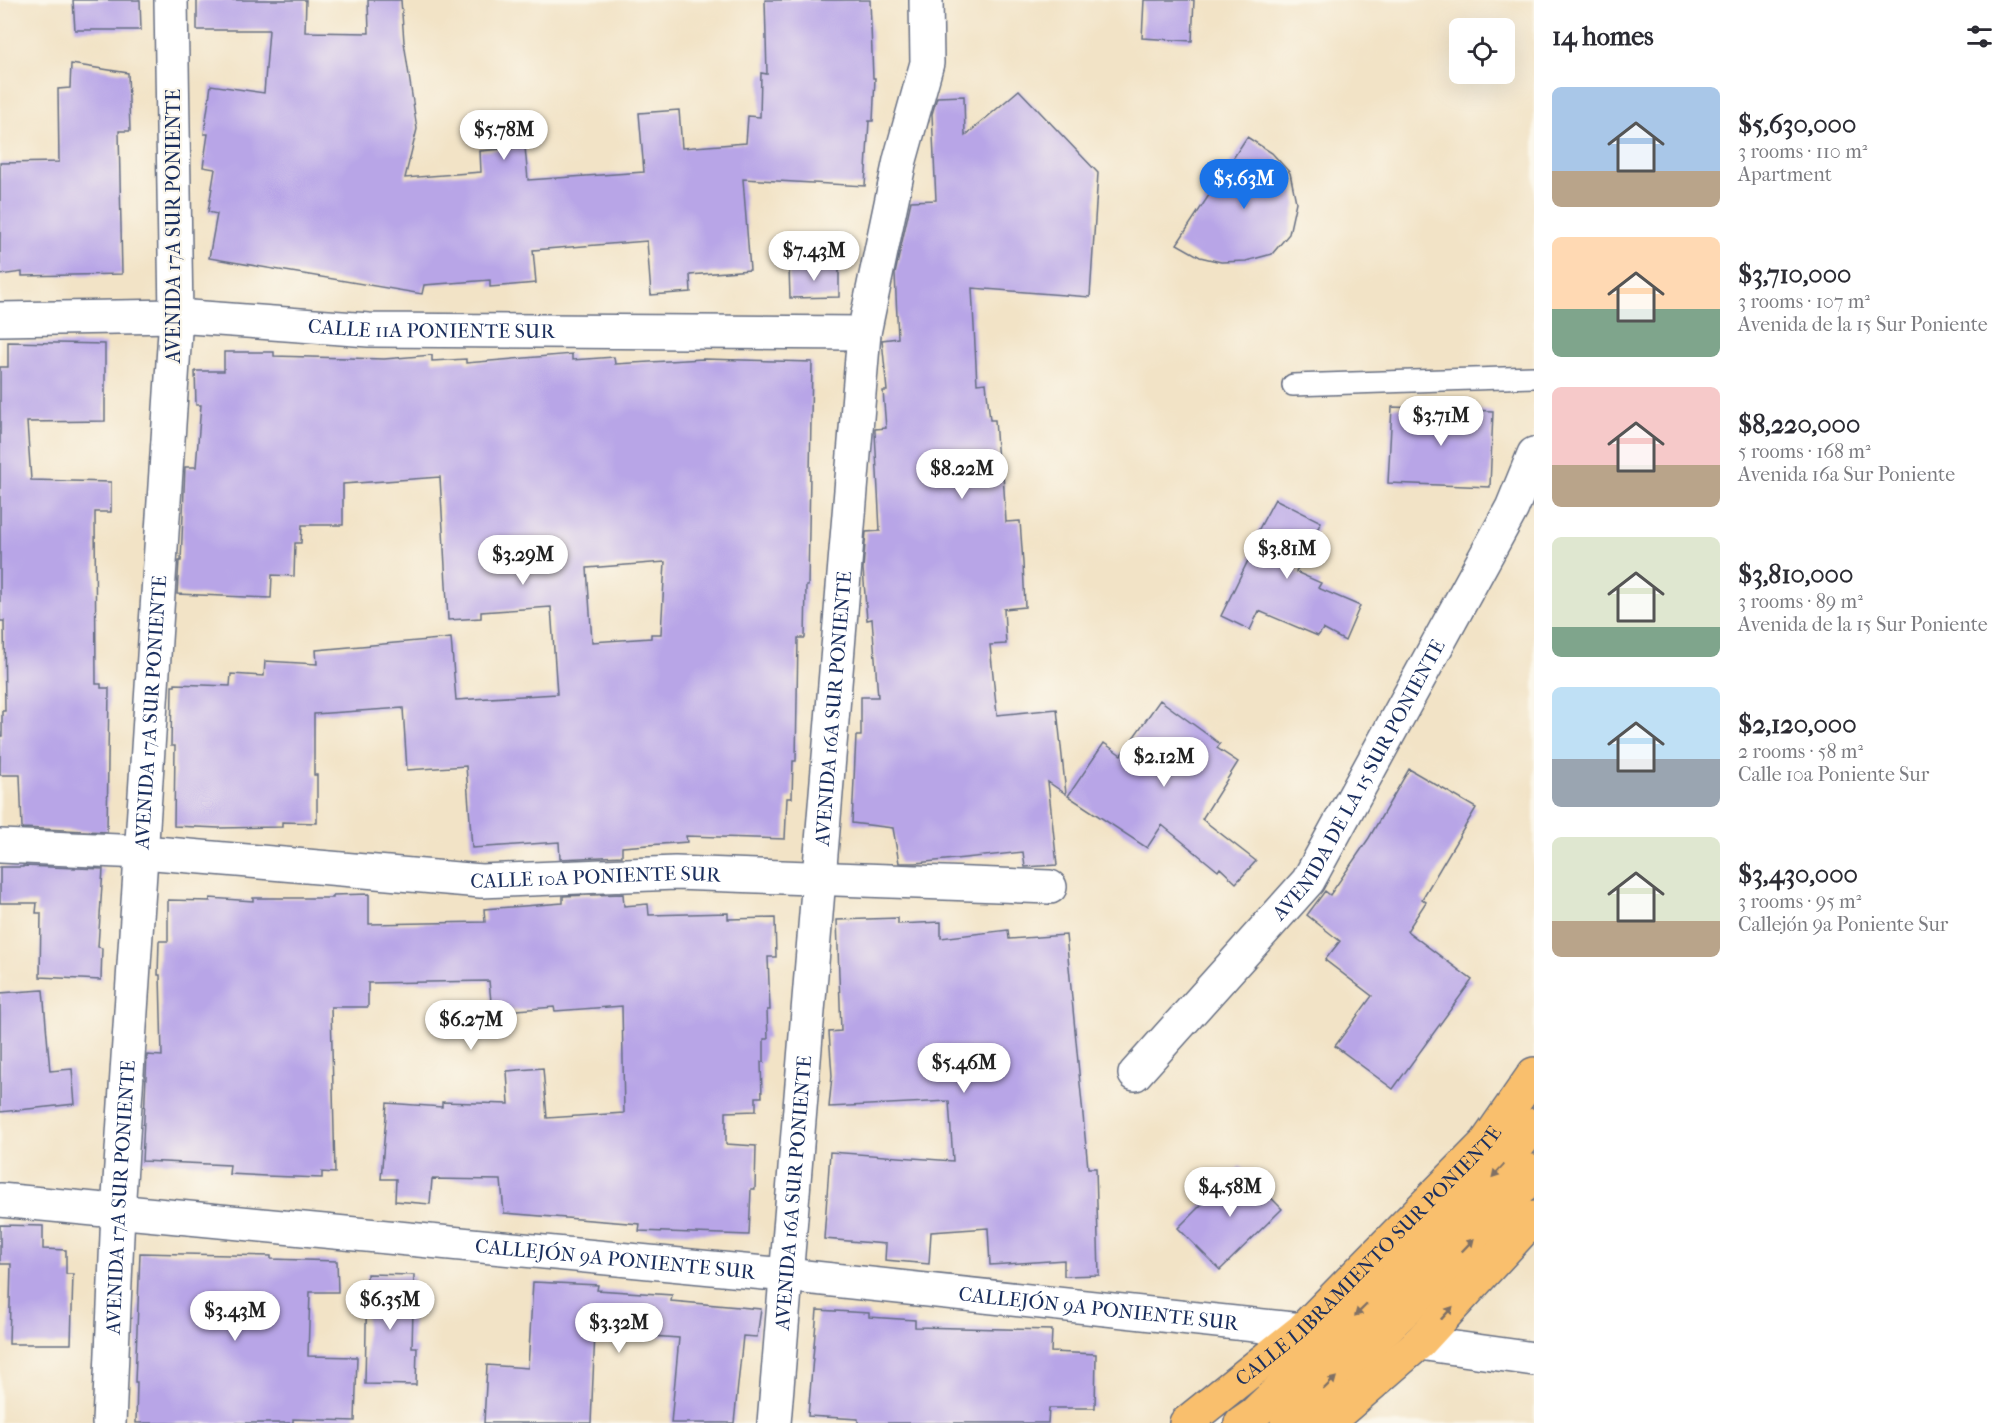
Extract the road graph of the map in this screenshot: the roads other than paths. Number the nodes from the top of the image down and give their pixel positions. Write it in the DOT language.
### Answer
graph roads {
  1 [pos="171,0"];
  2 [pos="926,0"];
  3 [pos="176,316"];
  4 [pos="0,319"];
  5 [pos="864,333"];
  6 [pos="1534,377"];
  7 [pos="1293,385"];
  8 [pos="1534,454"];
  9 [pos="0,846"];
  10 [pos="143,852"];
  11 [pos="819,879"];
  12 [pos="1050,887"];
  13 [pos="1136,1074"];
  14 [pos="1534,1074"];
  15 [pos="1534,1125"];
  16 [pos="1534,1171"];
  17 [pos="0,1200"];
  18 [pos="118,1212"];
  19 [pos="1534,1218"];
  20 [pos="786,1275"];
  21 [pos="1302,1330"];
  22 [pos="1419,1343"];
  23 [pos="1534,1359"];
  24 [pos="109,1423"];
  25 [pos="774,1423"];
  26 [pos="1186,1423"];
  27 [pos="1241,1423"];
  28 [pos="1287,1423"];
  29 [pos="1327,1423"];
  1 -- 3 [label="street, AVENIDA 17A SUR PONIENTE"];
  2 -- 5 [label="street, AVENIDA 16A SUR PONIENTE"];
  3 -- 4 [label="street, CALLE 11A PONIENTE SUR"];
  3 -- 5 [label="street, CALLE 11A PONIENTE SUR"];
  3 -- 10 [label="street, AVENIDA 17A SUR PONIENTE"];
  5 -- 11 [label="street, AVENIDA 16A SUR PONIENTE"];
  6 -- 7 [label="lane"];
  8 -- 13 [label="street, AVENIDA DE LA 15 SUR PONIENTE"];
  9 -- 10 [label="street, CALLE 10A PONIENTE SUR"];
  10 -- 11 [label="street, CALLE 10A PONIENTE SUR"];
  10 -- 18 [label="street, AVENIDA 17A SUR PONIENTE"];
  11 -- 12 [label="street, CALLE 10A PONIENTE SUR"];
  11 -- 20 [label="street, AVENIDA 16A SUR PONIENTE"];
  14 -- 21 [label="main road, CALLE LIBRAMIENTO SUR PONIENTE"];
  15 -- 27 [label="main road, CALLE LIBRAMIENTO SUR PONIENTE, one-way"];
  28 -- 16 [label="main road, one-way"];
  17 -- 18 [label="street, CALLEJÓN 9A PONIENTE SUR"];
  18 -- 20 [label="street, CALLEJÓN 9A PONIENTE SUR"];
  18 -- 24 [label="street, AVENIDA 17A SUR PONIENTE"];
  22 -- 19 [label="main road, one-way"];
  20 -- 21 [label="street, CALLEJÓN 9A PONIENTE SUR"];
  20 -- 25 [label="street, AVENIDA 16A SUR PONIENTE"];
  21 -- 26 [label="main road, CALLE LIBRAMIENTO SUR PONIENTE"];
  22 -- 23 [label="street"];
  22 -- 29 [label="main road"];
}
